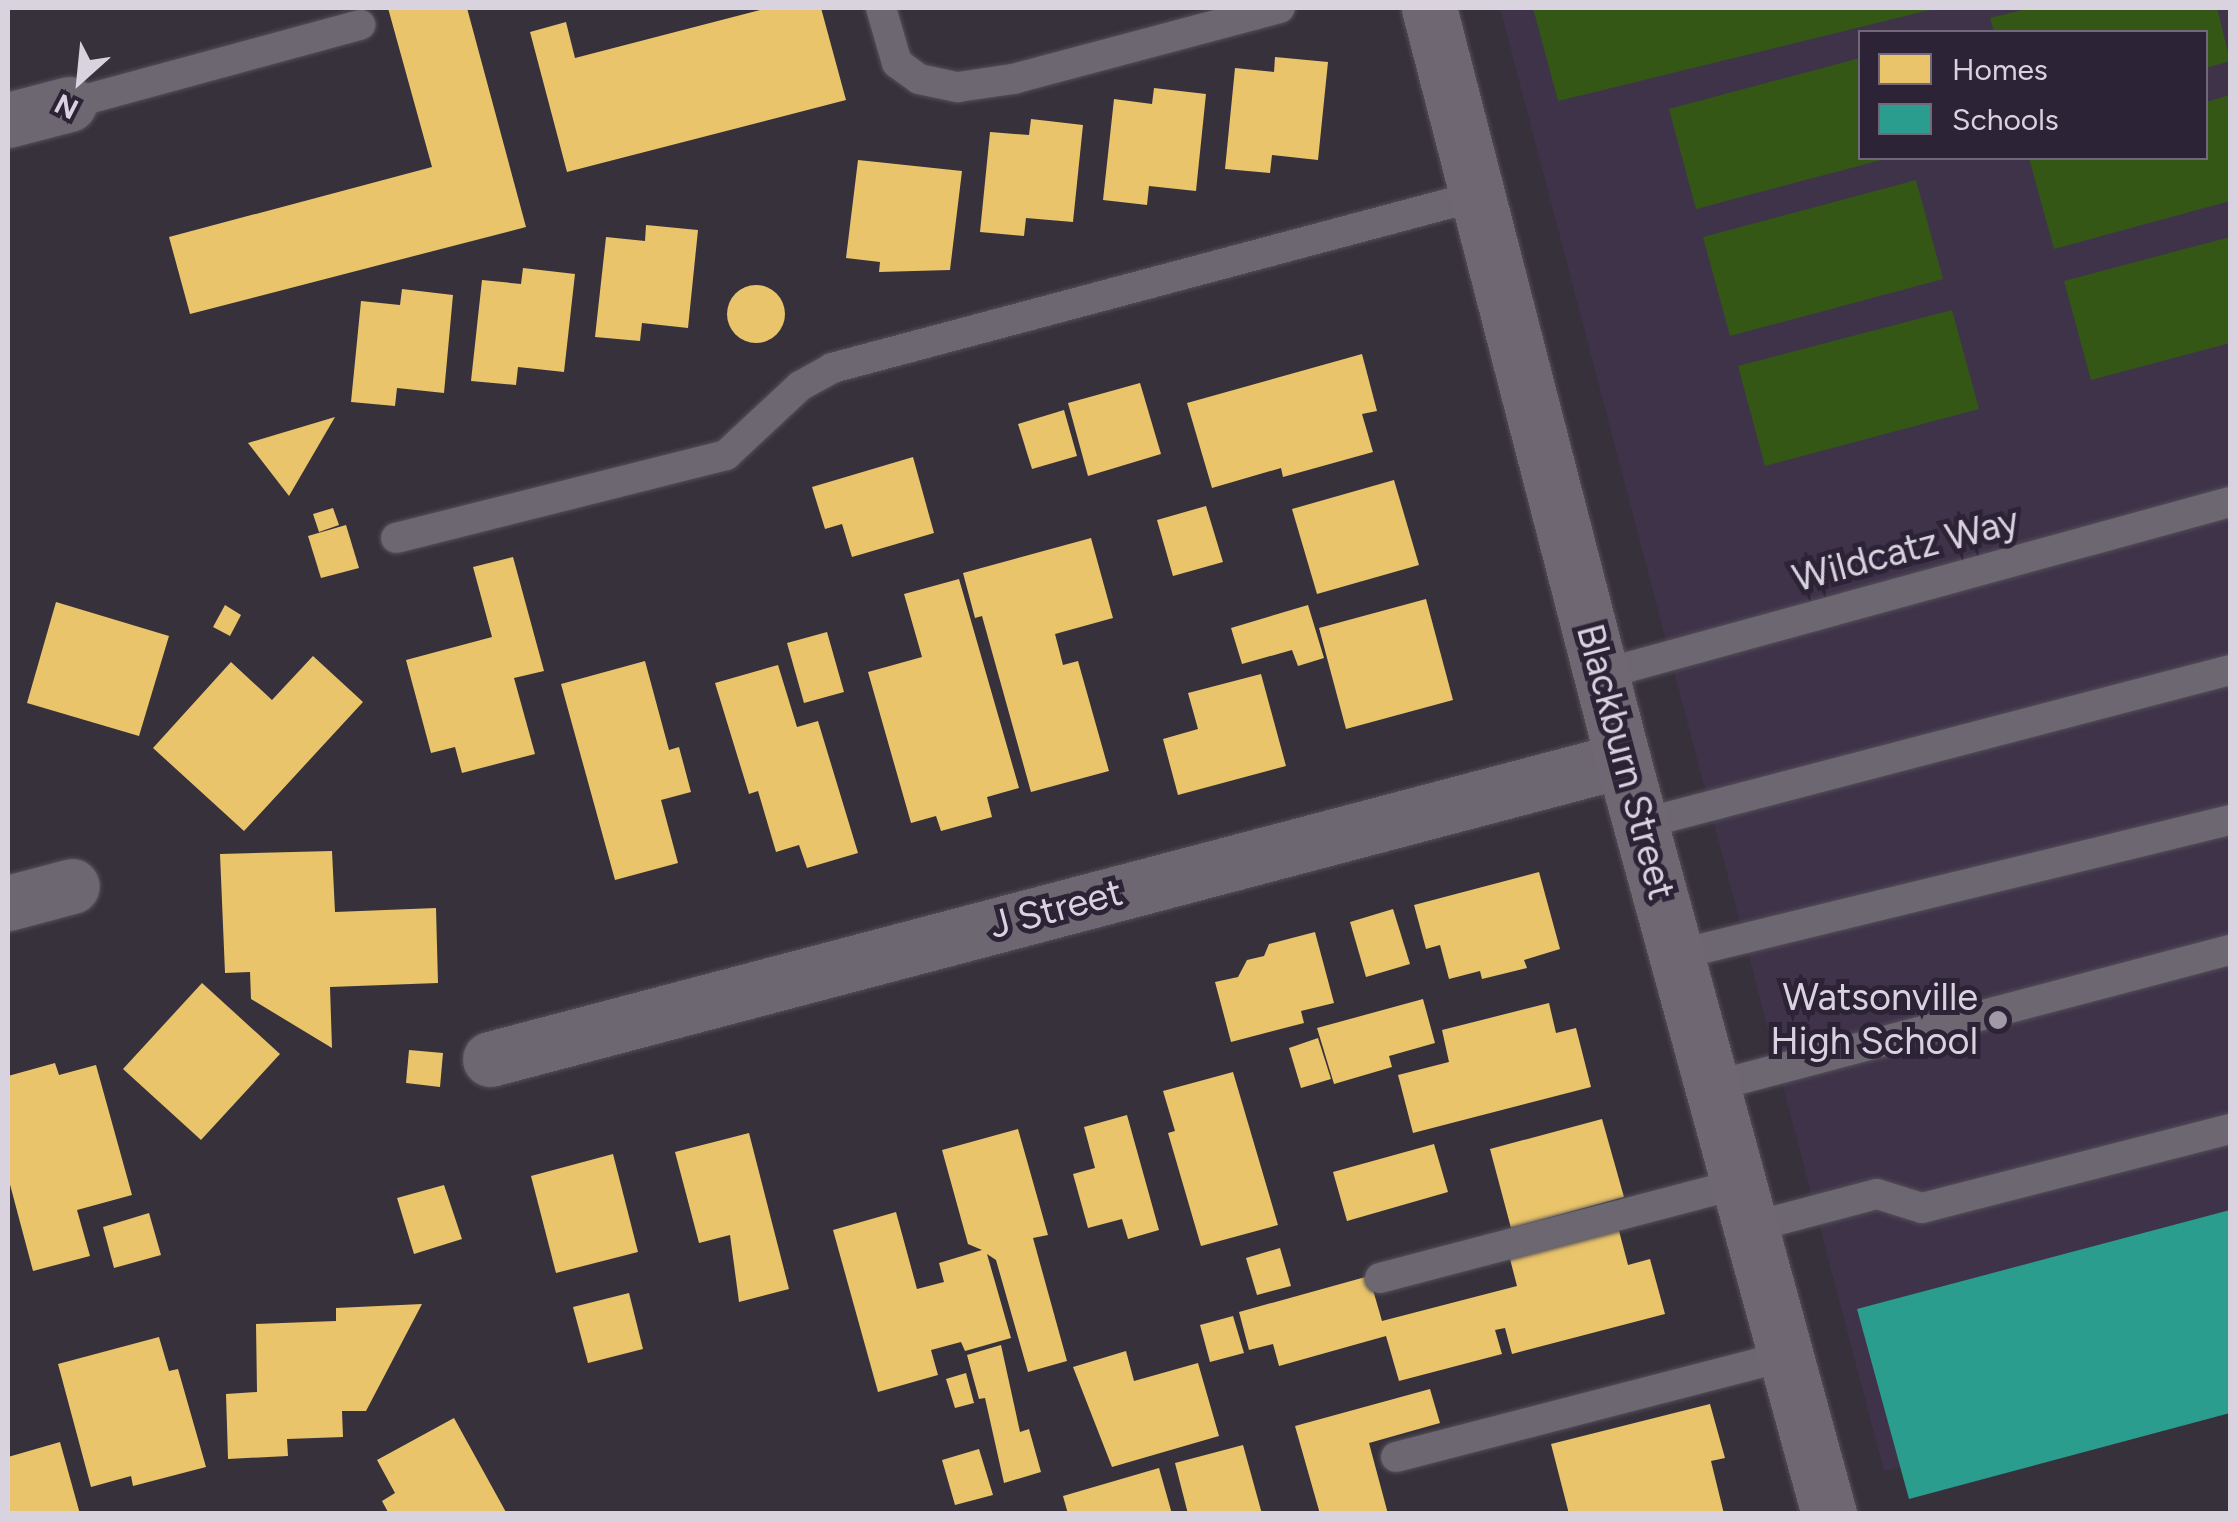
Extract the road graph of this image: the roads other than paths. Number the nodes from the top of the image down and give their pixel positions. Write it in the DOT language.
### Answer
graph roads {
  1 [pos="881,8"];
  2 [pos="1280,8"];
  3 [pos="1428,8"];
  4 [pos="360,26"];
  5 [pos="70,104"];
  6 [pos="8,120"];
  7 [pos="1476,196"];
  8 [pos="2230,502"];
  9 [pos="396,538"];
  10 [pos="2230,670"];
  11 [pos="1603,674"];
  12 [pos="1623,760"];
  13 [pos="2230,820"];
  14 [pos="1641,824"];
  15 [pos="72,886"];
  16 [pos="8,903"];
  17 [pos="2230,950"];
  18 [pos="1676,956"];
  19 [pos="490,1058"];
  20 [pos="1714,1086"];
  21 [pos="2230,1129"];
  22 [pos="1745,1206"];
  23 [pos="1380,1278"];
  24 [pos="1788,1356"];
  25 [pos="1396,1457"];
  26 [pos="1830,1514"];
  1 -- 2 [label="lane"];
  3 -- 7 [label="street, Blackburn Street"];
  4 -- 5 [label="lane"];
  5 -- 6 [label="street"];
  7 -- 9 [label="lane"];
  7 -- 11 [label="street, Blackburn Street"];
  8 -- 11 [label="lane, Wildcatz Way"];
  10 -- 14 [label="lane"];
  11 -- 12 [label="street, Blackburn Street"];
  12 -- 14 [label="street, Blackburn Street"];
  12 -- 19 [label="street, J Street"];
  13 -- 18 [label="lane"];
  14 -- 18 [label="street, Blackburn Street"];
  15 -- 16 [label="street"];
  17 -- 20 [label="lane"];
  18 -- 20 [label="street, Blackburn Street"];
  20 -- 22 [label="street, Blackburn Street"];
  21 -- 22 [label="lane"];
  22 -- 23 [label="lane"];
  22 -- 24 [label="street, Blackburn Street"];
  24 -- 25 [label="lane"];
  24 -- 26 [label="street, Blackburn Street"];
}
